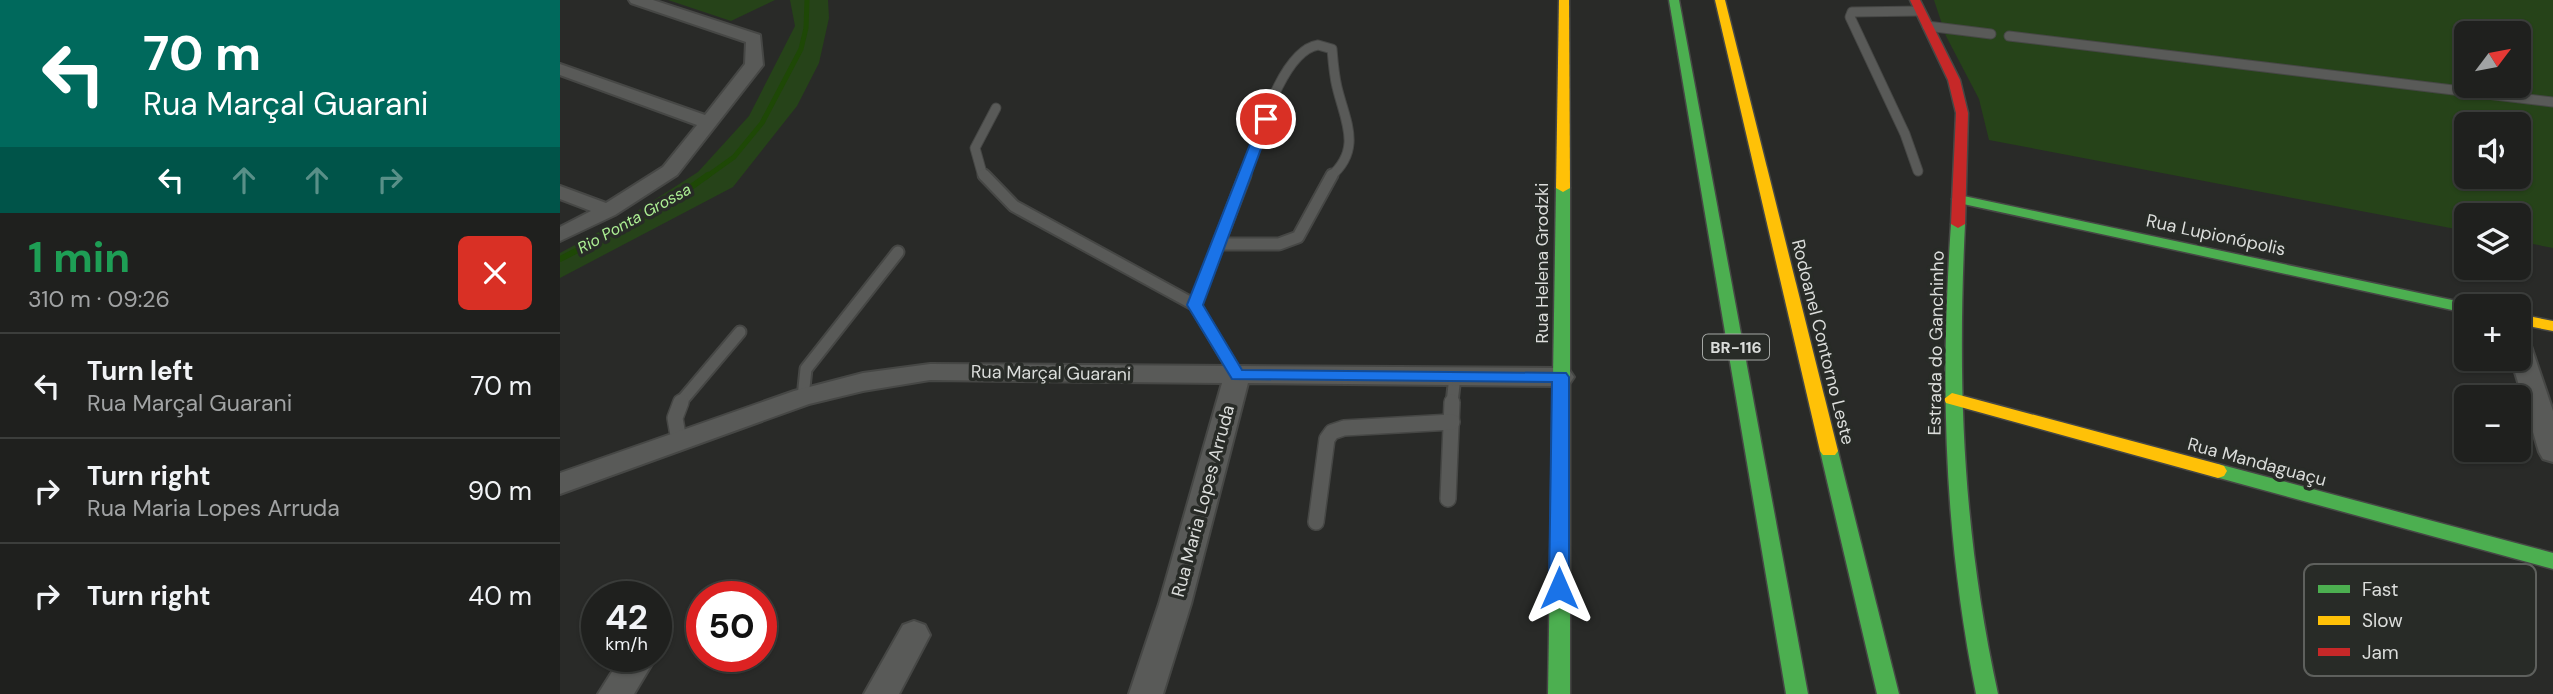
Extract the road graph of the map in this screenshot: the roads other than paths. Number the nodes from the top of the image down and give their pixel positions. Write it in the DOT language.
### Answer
graph roads {
  1 [pos="637,0"];
  2 [pos="1563,0"];
  3 [pos="1674,0"];
  4 [pos="1720,0"];
  5 [pos="1918,6"];
  6 [pos="1927,26"];
  7 [pos="1991,34"];
  8 [pos="2010,36"];
  9 [pos="560,69"];
  10 [pos="2553,102"];
  11 [pos="996,108"];
  12 [pos="709,123"];
  13 [pos="1918,171"];
  14 [pos="560,192"];
  15 [pos="1959,199"];
  16 [pos="608,211"];
  17 [pos="560,236"];
  18 [pos="1219,244"];
  19 [pos="898,252"];
  20 [pos="1195,305"];
  21 [pos="2454,305"];
  22 [pos="2531,322"];
  23 [pos="2553,326"];
  24 [pos="740,332"];
  25 [pos="2527,371"];
  26 [pos="1237,375"];
  27 [pos="1455,376"];
  28 [pos="1560,377"];
  29 [pos="803,397"];
  30 [pos="1952,399"];
  31 [pos="1452,422"];
  32 [pos="679,441"];
  33 [pos="2553,452"];
  34 [pos="560,484"];
  35 [pos="1448,499"];
  36 [pos="1316,522"];
  37 [pos="2553,561"];
  38 [pos="914,635"];
  39 [pos="630,672"];
  40 [pos="615,694"];
  41 [pos="881,694"];
  42 [pos="1146,694"];
  43 [pos="1559,694"];
  44 [pos="1797,694"];
  45 [pos="1888,694"];
  46 [pos="1987,694"];
  1 -- 12 [label="street"];
  2 -- 28 [label="main road, Rua Helena Grodzki"];
  3 -- 44 [label="main road, BR-116"];
  4 -- 45 [label="main road, Rodoanel Contorno Leste"];
  5 -- 6 [label="main road, Estrada do Ganchinho"];
  5 -- 13 [label="lane"];
  6 -- 7 [label="lane"];
  6 -- 15 [label="main road, Estrada do Ganchinho"];
  8 -- 10 [label="lane"];
  9 -- 12 [label="street"];
  11 -- 20 [label="lane"];
  12 -- 16 [label="street"];
  14 -- 16 [label="street"];
  15 -- 21 [label="main road, Rua Lupionópolis"];
  15 -- 30 [label="main road, Estrada do Ganchinho"];
  16 -- 17 [label="street"];
  18 -- 18 [label="lane"];
  18 -- 20 [label="lane"];
  19 -- 29 [label="lane"];
  20 -- 26 [label="lane"];
  22 -- 23 [label="main road"];
  24 -- 32 [label="lane"];
  25 -- 33 [label="street"];
  26 -- 27 [label="street, Rua Marçal Guarani"];
  26 -- 29 [label="street, Rua Marçal Guarani"];
  26 -- 42 [label="street, Rua Maria Lopes Arruda"];
  27 -- 28 [label="street, Rua Marçal Guarani"];
  27 -- 31 [label="lane"];
  28 -- 43 [label="main road, Rua Helena Grodzki"];
  29 -- 32 [label="street, Rua Marçal Guarani"];
  30 -- 37 [label="main road, Rua Mandaguaçu"];
  30 -- 46 [label="main road, Estrada do Ganchinho"];
  31 -- 35 [label="lane"];
  31 -- 36 [label="lane"];
  32 -- 34 [label="street, Rua Marçal Guarani"];
  38 -- 41 [label="street"];
  39 -- 40 [label="street"];
}
